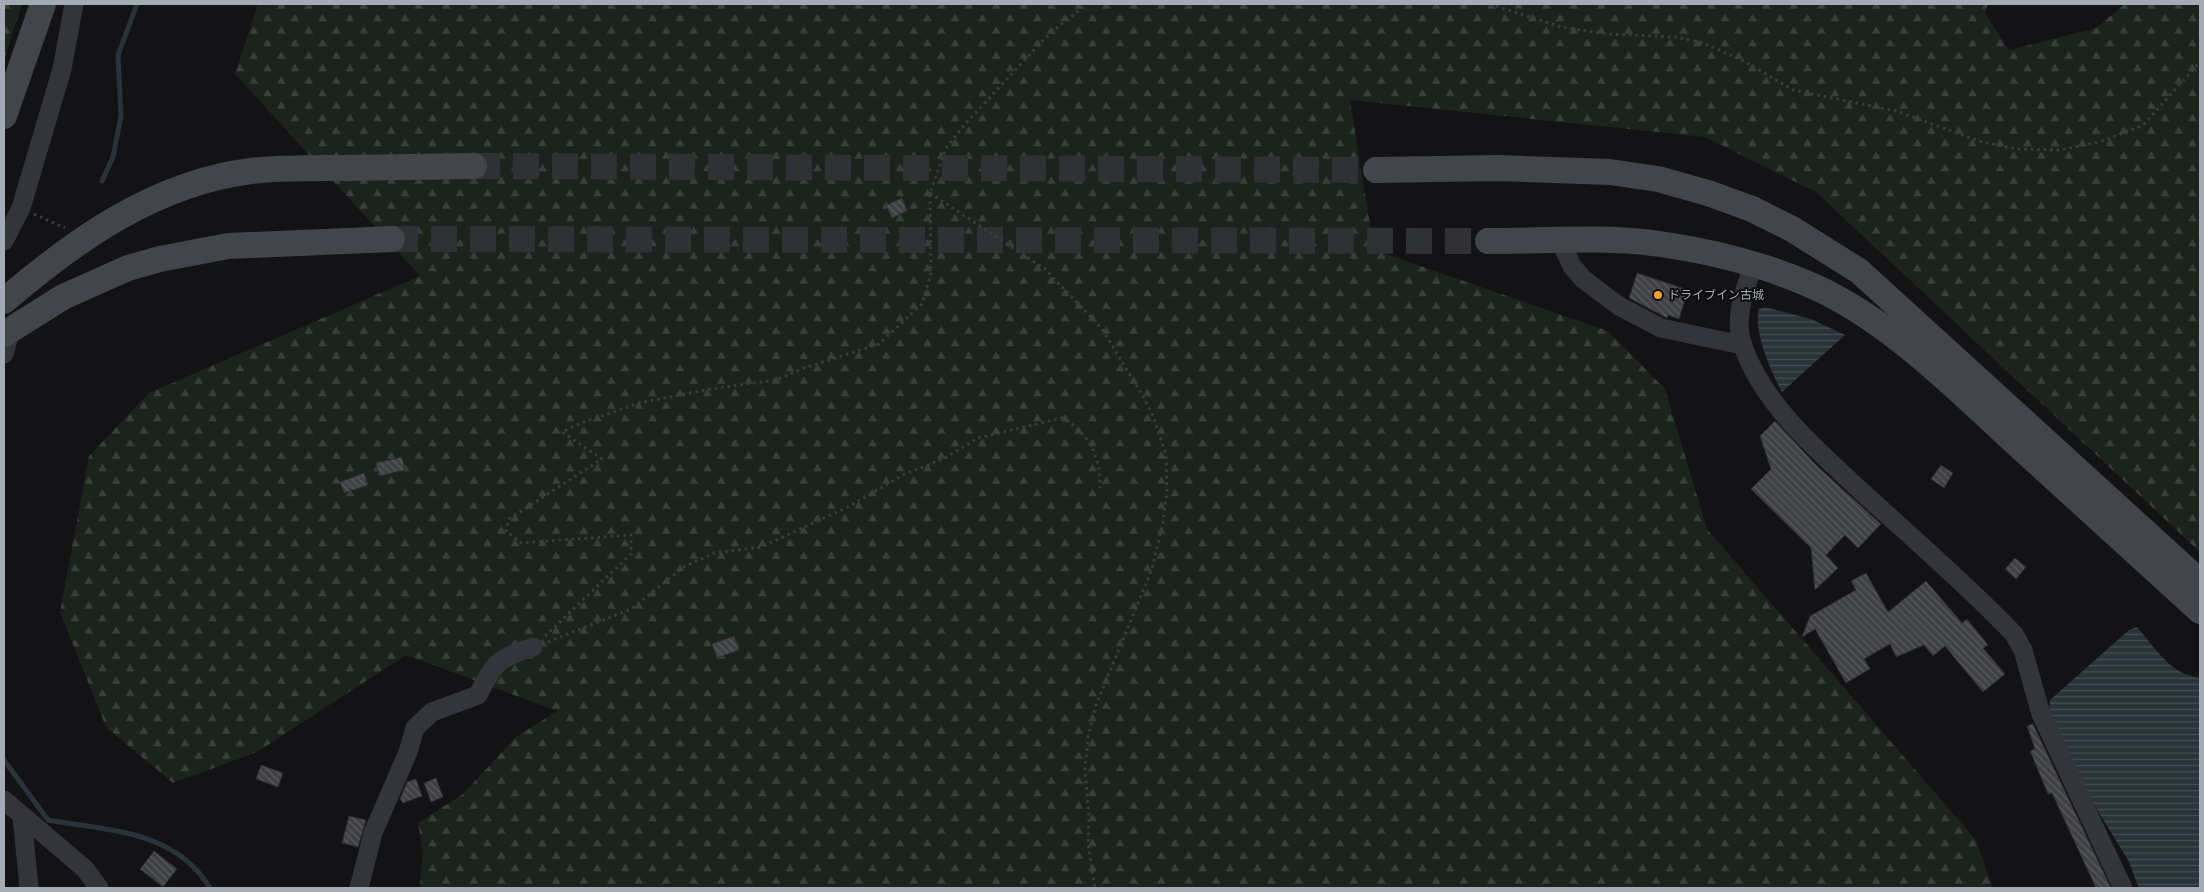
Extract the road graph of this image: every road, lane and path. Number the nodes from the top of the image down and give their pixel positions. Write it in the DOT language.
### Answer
graph roads {
  1 [pos="43,4"];
  2 [pos="74,4"];
  3 [pos="1087,4"];
  4 [pos="1490,4"];
  5 [pos="2200,62"];
  6 [pos="4,116"];
  7 [pos="474,166"];
  8 [pos="1376,170"];
  9 [pos="930,193"];
  10 [pos="21,208"];
  11 [pos="70,230"];
  12 [pos="392,239"];
  13 [pos="1560,240"];
  14 [pos="4,241"];
  15 [pos="1488,241"];
  16 [pos="1753,265"];
  17 [pos="4,301"];
  18 [pos="7,331"];
  19 [pos="1742,345"];
  20 [pos="4,354"];
  21 [pos="1100,488"];
  22 [pos="2200,582"];
  23 [pos="2200,611"];
  24 [pos="533,647"];
  25 [pos="4,800"];
  26 [pos="22,816"];
  27 [pos="28,888"];
  28 [pos="99,888"];
  29 [pos="359,888"];
  30 [pos="1095,888"];
  31 [pos="2123,888"];
  1 -- 6 [label="street"];
  2 -- 10 [label="street"];
  3 -- 9 [label="path"];
  4 -- 5 [label="path"];
  7 -- 17 [label="street"];
  8 -- 22 [label="street"];
  9 -- 24 [label="path"];
  9 -- 30 [label="path"];
  10 -- 11 [label="path"];
  10 -- 14 [label="street"];
  12 -- 18 [label="street"];
  13 -- 15 [label="street"];
  13 -- 16 [label="street"];
  13 -- 19 [label="street"];
  16 -- 19 [label="street"];
  16 -- 23 [label="street"];
  18 -- 20 [label="street"];
  19 -- 31 [label="street"];
  21 -- 24 [label="path"];
  24 -- 29 [label="street"];
  25 -- 26 [label="street"];
  26 -- 27 [label="street"];
  26 -- 28 [label="street"];
}
